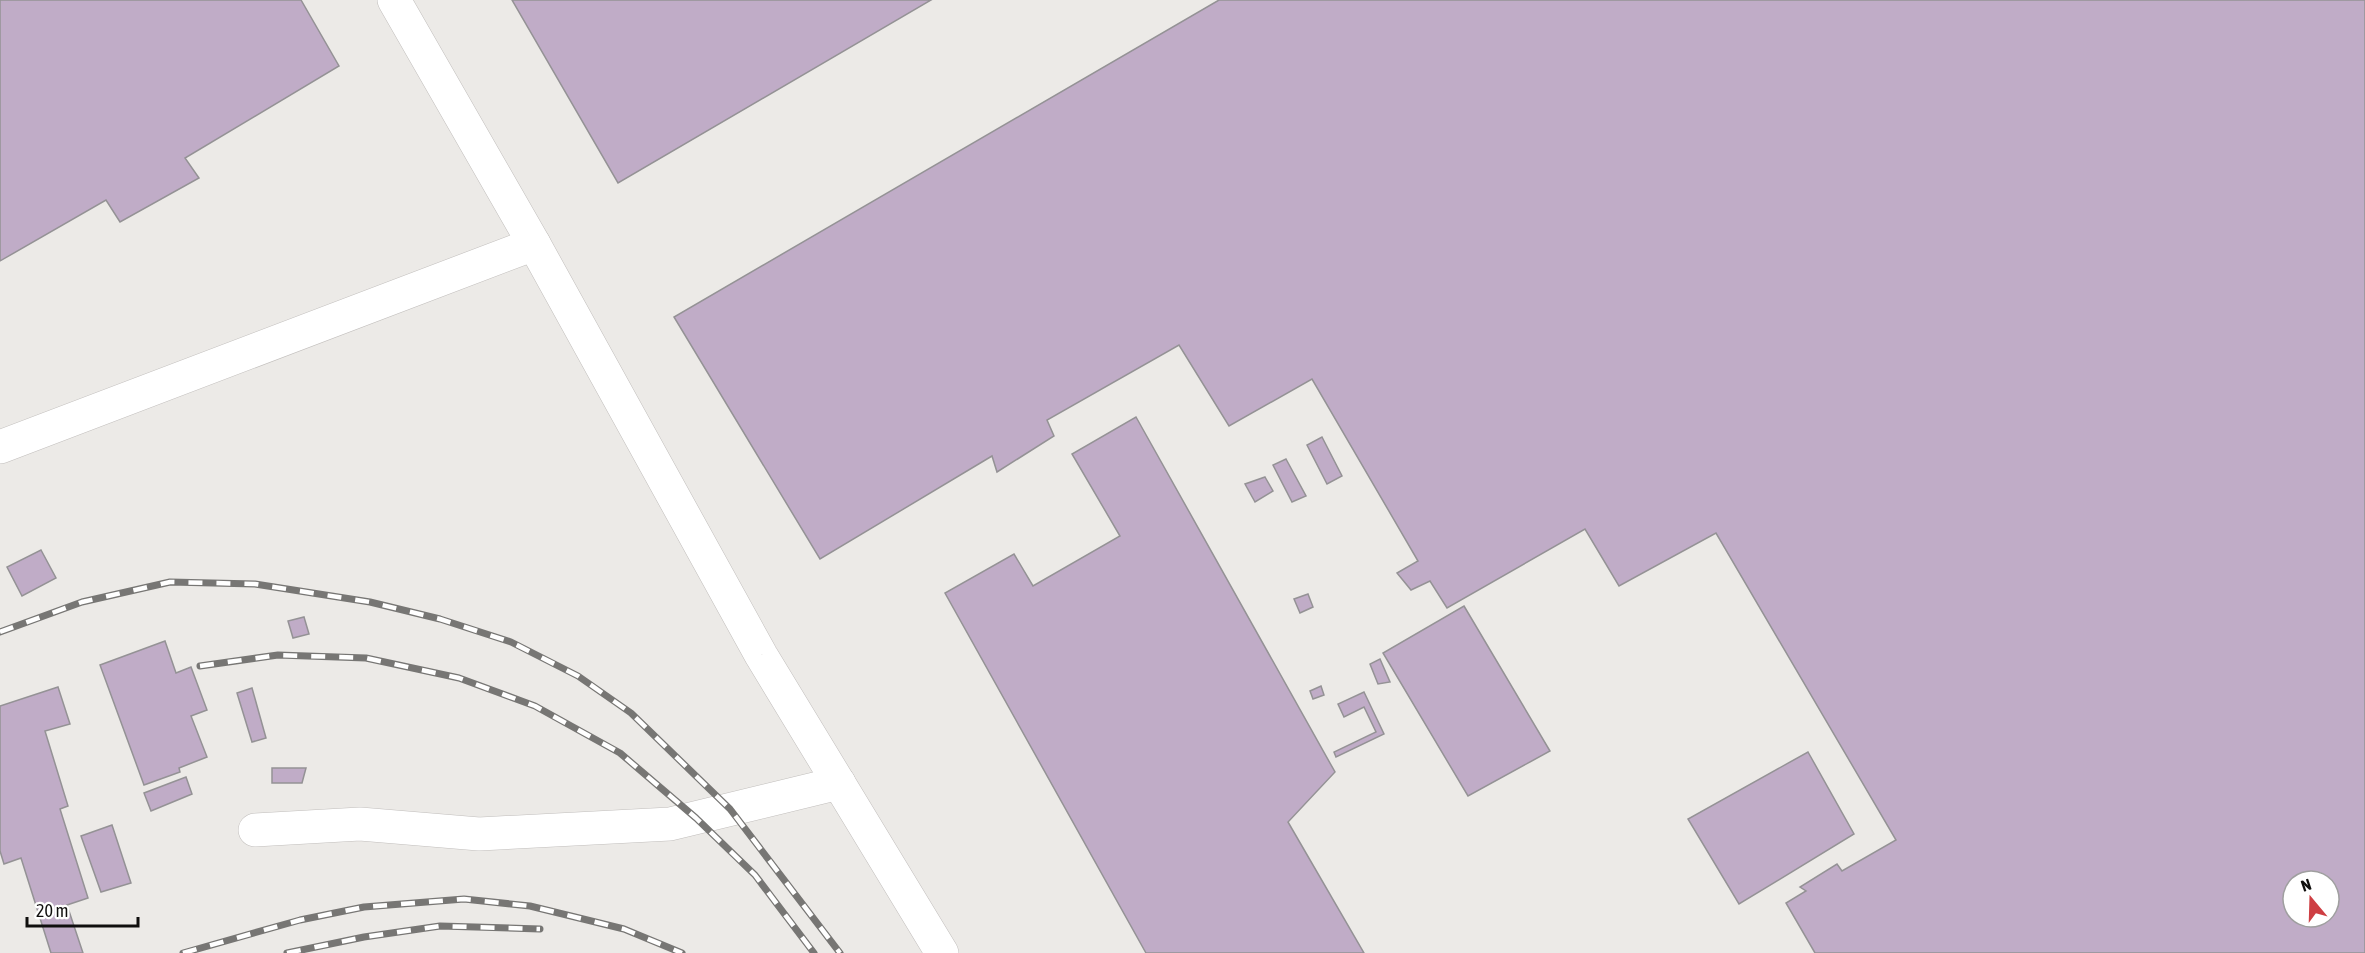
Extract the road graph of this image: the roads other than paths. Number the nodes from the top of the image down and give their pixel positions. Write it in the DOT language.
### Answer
graph roads {
  1 [pos="394,0"];
  2 [pos="534,244"];
  3 [pos="0,447"];
  4 [pos="839,783"];
  5 [pos="255,830"];
  6 [pos="942,953"];
  1 -- 2 [label="street"];
  2 -- 3 [label="street"];
  2 -- 4 [label="street"];
  4 -- 5 [label="street"];
  4 -- 6 [label="street"];
}
